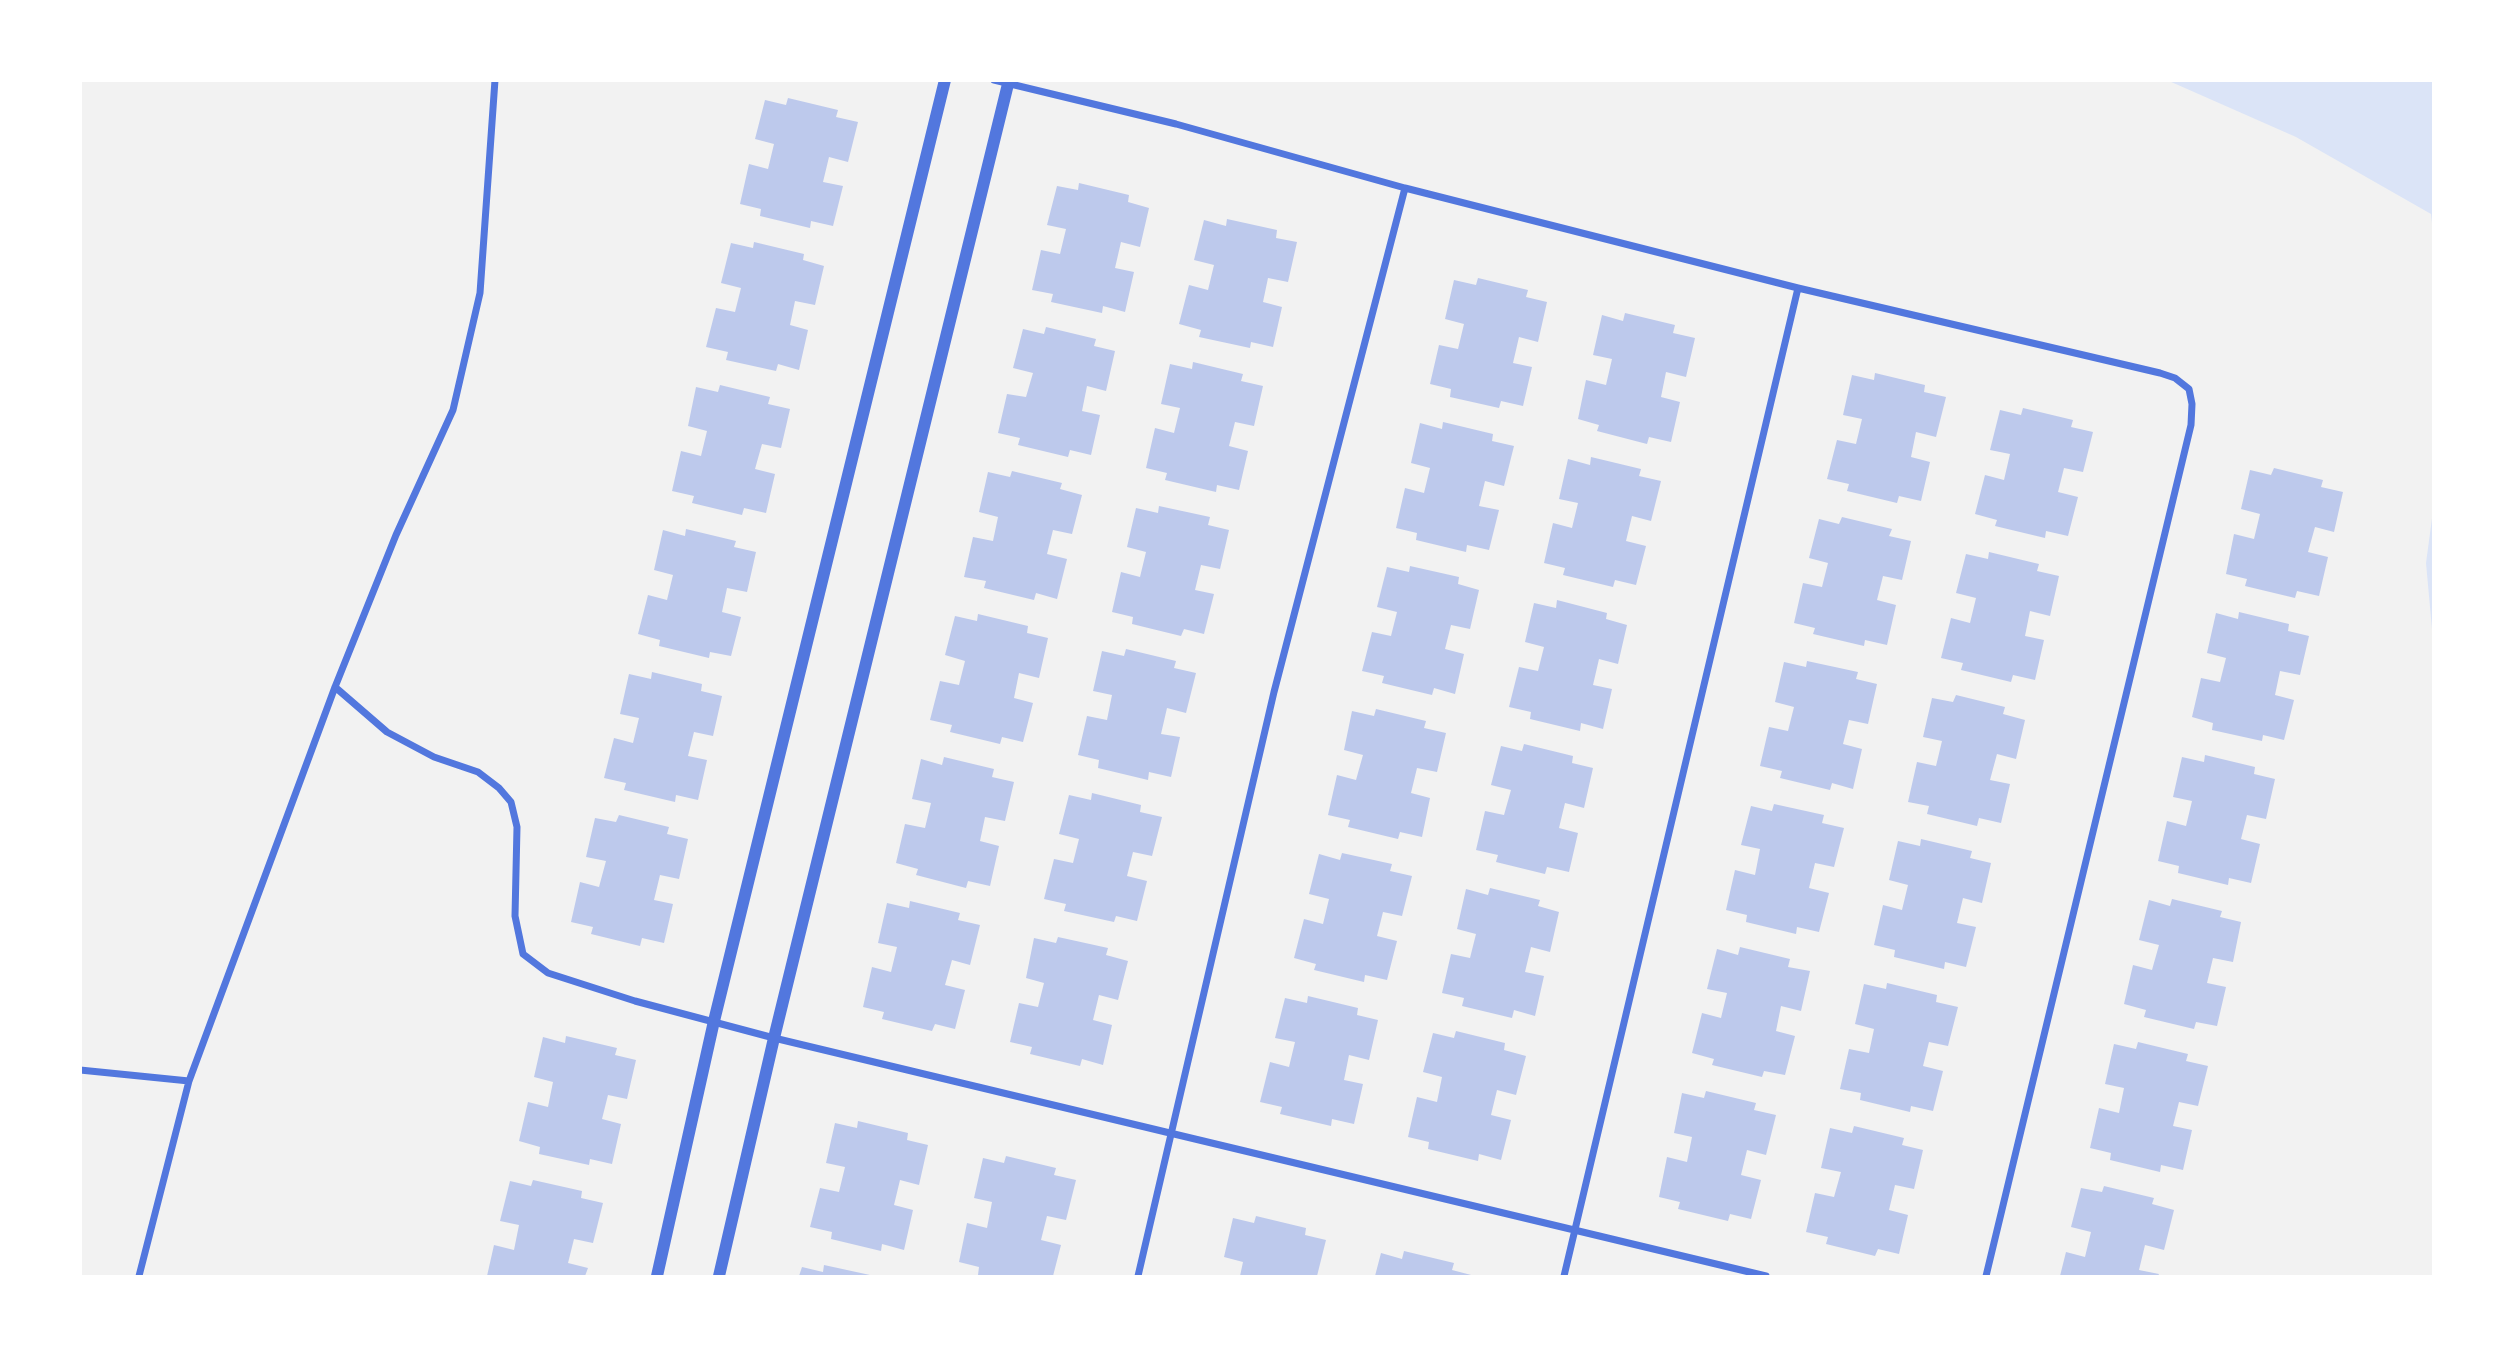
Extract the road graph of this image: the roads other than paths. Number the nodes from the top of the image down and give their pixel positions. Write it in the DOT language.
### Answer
graph roads {
  1 [pos="495,80"];
  2 [pos="944,80"];
  3 [pos="994,80"];
  4 [pos="1008,82"];
  5 [pos="1405,188"];
  6 [pos="1798,288"];
  7 [pos="335,687"];
  8 [pos="714,1021"];
  9 [pos="774,1038"];
  10 [pos="80,1070"];
  11 [pos="188,1081"];
  12 [pos="1171,1132"];
  13 [pos="1575,1230"];
  14 [pos="139,1276"];
  15 [pos="657,1276"];
  16 [pos="719,1276"];
  17 [pos="1138,1276"];
  18 [pos="1564,1276"];
  19 [pos="1766,1276"];
  20 [pos="1986,1276"];
  1 -- 7 [label="street"];
  2 -- 8 [label="street"];
  3 -- 4 [label="street"];
  4 -- 5 [label="street"];
  4 -- 9 [label="street"];
  5 -- 6 [label="street"];
  5 -- 12 [label="street"];
  6 -- 13 [label="street"];
  6 -- 20 [label="street"];
  7 -- 8 [label="street"];
  7 -- 11 [label="street"];
  8 -- 9 [label="street"];
  8 -- 15 [label="street"];
  9 -- 12 [label="street"];
  9 -- 16 [label="street"];
  10 -- 11 [label="street"];
  11 -- 14 [label="street"];
  12 -- 13 [label="street"];
  12 -- 17 [label="street"];
  13 -- 18 [label="street"];
  13 -- 19 [label="street"];
}
